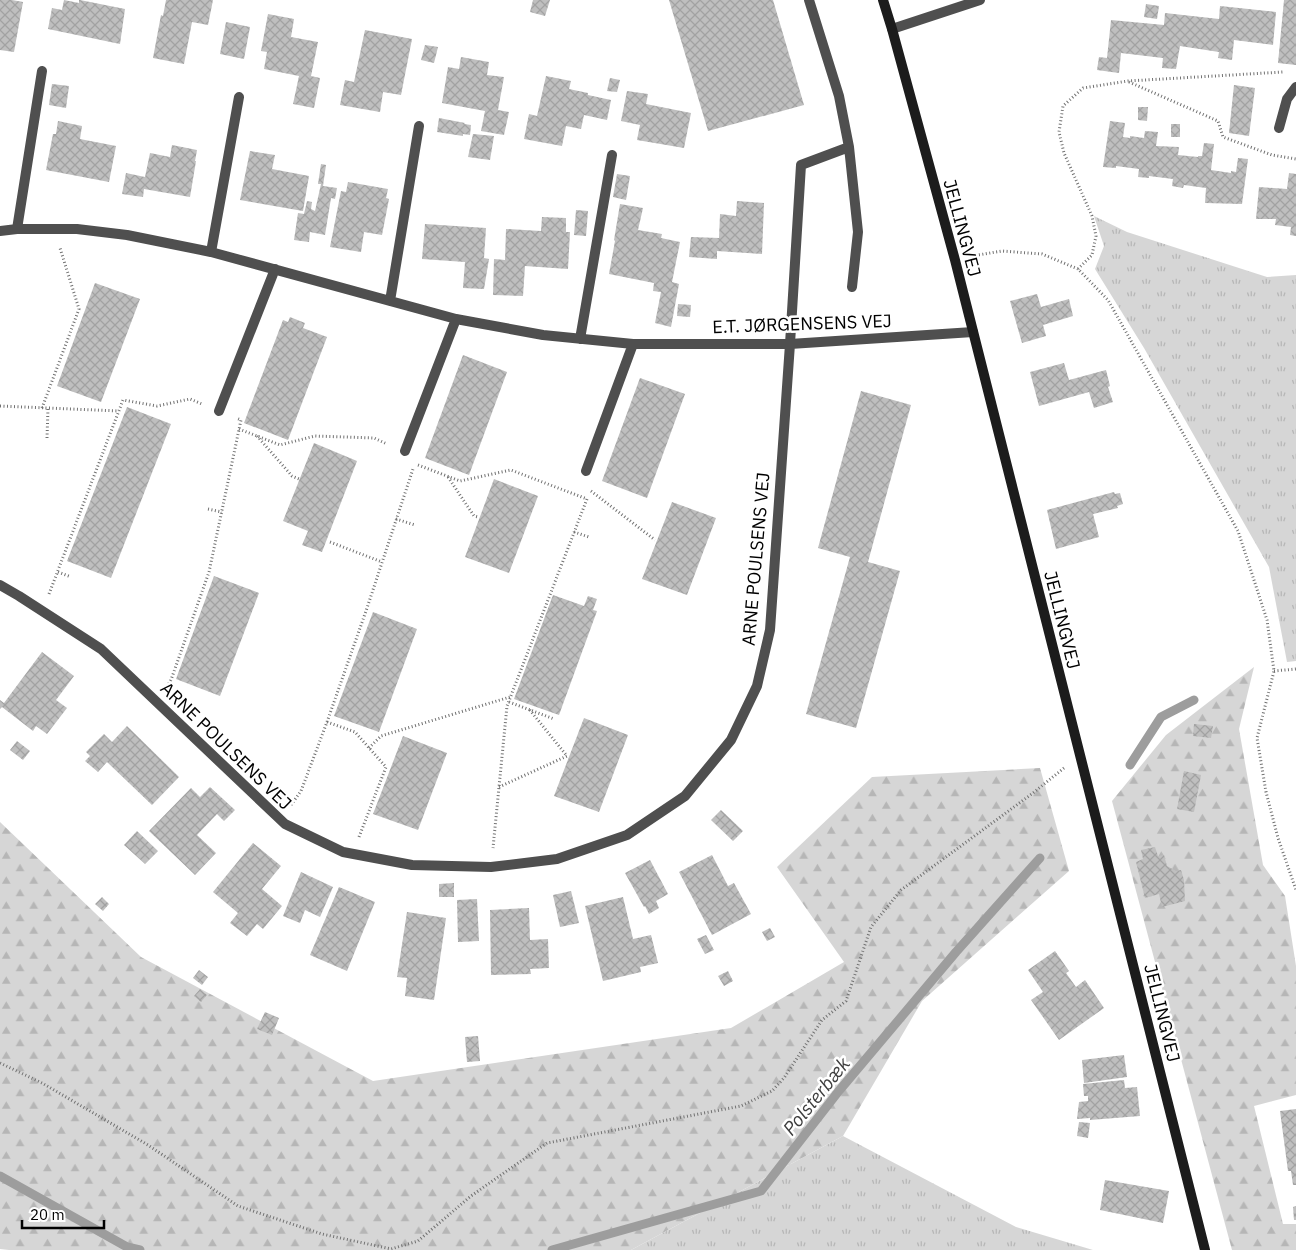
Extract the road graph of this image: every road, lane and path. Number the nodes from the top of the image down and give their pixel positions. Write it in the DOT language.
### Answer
graph roads {
  1 [pos="809,0"];
  2 [pos="883,0"];
  3 [pos="980,0"];
  4 [pos="892,29"];
  5 [pos="42,71"];
  6 [pos="1286,72"];
  7 [pos="1128,81"];
  8 [pos="1296,87"];
  9 [pos="239,97"];
  10 [pos="419,126"];
  11 [pos="1279,128"];
  12 [pos="849,147"];
  13 [pos="612,155"];
  14 [pos="1296,159"];
  15 [pos="17,229"];
  16 [pos="55,229"];
  17 [pos="0,230"];
  18 [pos="211,252"];
  19 [pos="954,260"];
  20 [pos="1078,269"];
  21 [pos="275,270"];
  22 [pos="852,287"];
  23 [pos="390,301"];
  24 [pos="456,319"];
  25 [pos="973,332"];
  26 [pos="580,339"];
  27 [pos="633,344"];
  28 [pos="790,344"];
  29 [pos="0,406"];
  30 [pos="42,408"];
  31 [pos="48,408"];
  32 [pos="119,411"];
  33 [pos="220,411"];
  34 [pos="239,429"];
  35 [pos="257,435"];
  36 [pos="47,438"];
  37 [pos="404,451"];
  38 [pos="586,471"];
  39 [pos="448,476"];
  40 [pos="299,479"];
  41 [pos="591,491"];
  42 [pos="208,509"];
  43 [pos="222,512"];
  44 [pos="478,517"];
  45 [pos="396,519"];
  46 [pos="415,525"];
  47 [pos="574,532"];
  48 [pos="588,537"];
  49 [pos="656,540"];
  50 [pos="330,542"];
  51 [pos="382,562"];
  52 [pos="58,572"];
  53 [pos="71,577"];
  54 [pos="0,585"];
  55 [pos="40,609"];
  56 [pos="1296,669"];
  57 [pos="1274,672"];
  58 [pos="510,699"];
  59 [pos="156,702"];
  60 [pos="529,710"];
  61 [pos="554,719"];
  62 [pos="327,722"];
  63 [pos="369,748"];
  64 [pos="1080,755"];
  65 [pos="499,787"];
  66 [pos="280,819"];
  67 [pos="352,854"];
  68 [pos="491,867"];
  69 [pos="1296,890"];
  70 [pos="0,1063"];
  71 [pos="1205,1250"];
  1 -- 12 [label="street"];
  2 -- 4 [label="main road, JELLINGVEJ"];
  3 -- 4 [label="street"];
  4 -- 19 [label="main road, JELLINGVEJ"];
  5 -- 15 [label="street"];
  6 -- 7 [label="path"];
  7 -- 14 [label="path"];
  7 -- 20 [label="path"];
  8 -- 11 [label="street"];
  9 -- 18 [label="street"];
  10 -- 23 [label="street"];
  12 -- 22 [label="street"];
  12 -- 28 [label="street, ARNE POULSENS VEJ"];
  13 -- 26 [label="street"];
  15 -- 16 [label="street, E.T. JØRGENSENS VEJ"];
  15 -- 17 [label="street, E.T. JØRGENSENS VEJ"];
  16 -- 18 [label="street, E.T. JØRGENSENS VEJ"];
  16 -- 30 [label="path"];
  18 -- 21 [label="street, E.T. JØRGENSENS VEJ"];
  19 -- 20 [label="path"];
  19 -- 25 [label="main road, JELLINGVEJ"];
  20 -- 57 [label="path"];
  21 -- 23 [label="street, E.T. JØRGENSENS VEJ"];
  21 -- 33 [label="street"];
  23 -- 24 [label="street, E.T. JØRGENSENS VEJ"];
  24 -- 26 [label="street, E.T. JØRGENSENS VEJ"];
  24 -- 37 [label="street"];
  25 -- 28 [label="street, E.T. JØRGENSENS VEJ"];
  25 -- 64 [label="main road, JELLINGVEJ"];
  26 -- 27 [label="street, E.T. JØRGENSENS VEJ"];
  27 -- 28 [label="street, E.T. JØRGENSENS VEJ"];
  27 -- 38 [label="street"];
  28 -- 68 [label="street, ARNE POULSENS VEJ"];
  29 -- 30 [label="path"];
  30 -- 31 [label="path"];
  31 -- 32 [label="path"];
  31 -- 36 [label="path"];
  32 -- 33 [label="path"];
  32 -- 52 [label="path"];
  33 -- 34 [label="path"];
  34 -- 35 [label="path"];
  34 -- 43 [label="path"];
  35 -- 37 [label="path"];
  35 -- 40 [label="path"];
  39 -- 44 [label="path"];
  39 -- 45 [label="path"];
  39 -- 47 [label="path"];
  41 -- 49 [label="path"];
  42 -- 43 [label="path"];
  43 -- 59 [label="path"];
  45 -- 46 [label="path"];
  45 -- 51 [label="path"];
  47 -- 48 [label="path"];
  47 -- 58 [label="path"];
  50 -- 51 [label="path"];
  51 -- 62 [label="path"];
  52 -- 53 [label="path"];
  52 -- 55 [label="path"];
  54 -- 55 [label="street, ARNE POULSENS VEJ"];
  55 -- 59 [label="street, ARNE POULSENS VEJ"];
  56 -- 57 [label="path"];
  57 -- 69 [label="path"];
  58 -- 60 [label="path"];
  58 -- 63 [label="path"];
  58 -- 65 [label="path"];
  59 -- 66 [label="street, ARNE POULSENS VEJ"];
  60 -- 61 [label="path"];
  60 -- 65 [label="path"];
  62 -- 63 [label="path"];
  62 -- 66 [label="path"];
  63 -- 67 [label="path"];
  64 -- 70 [label="path"];
  64 -- 71 [label="main road, JELLINGVEJ"];
  65 -- 68 [label="path"];
  66 -- 67 [label="street, ARNE POULSENS VEJ"];
  67 -- 68 [label="street, ARNE POULSENS VEJ"];
}
